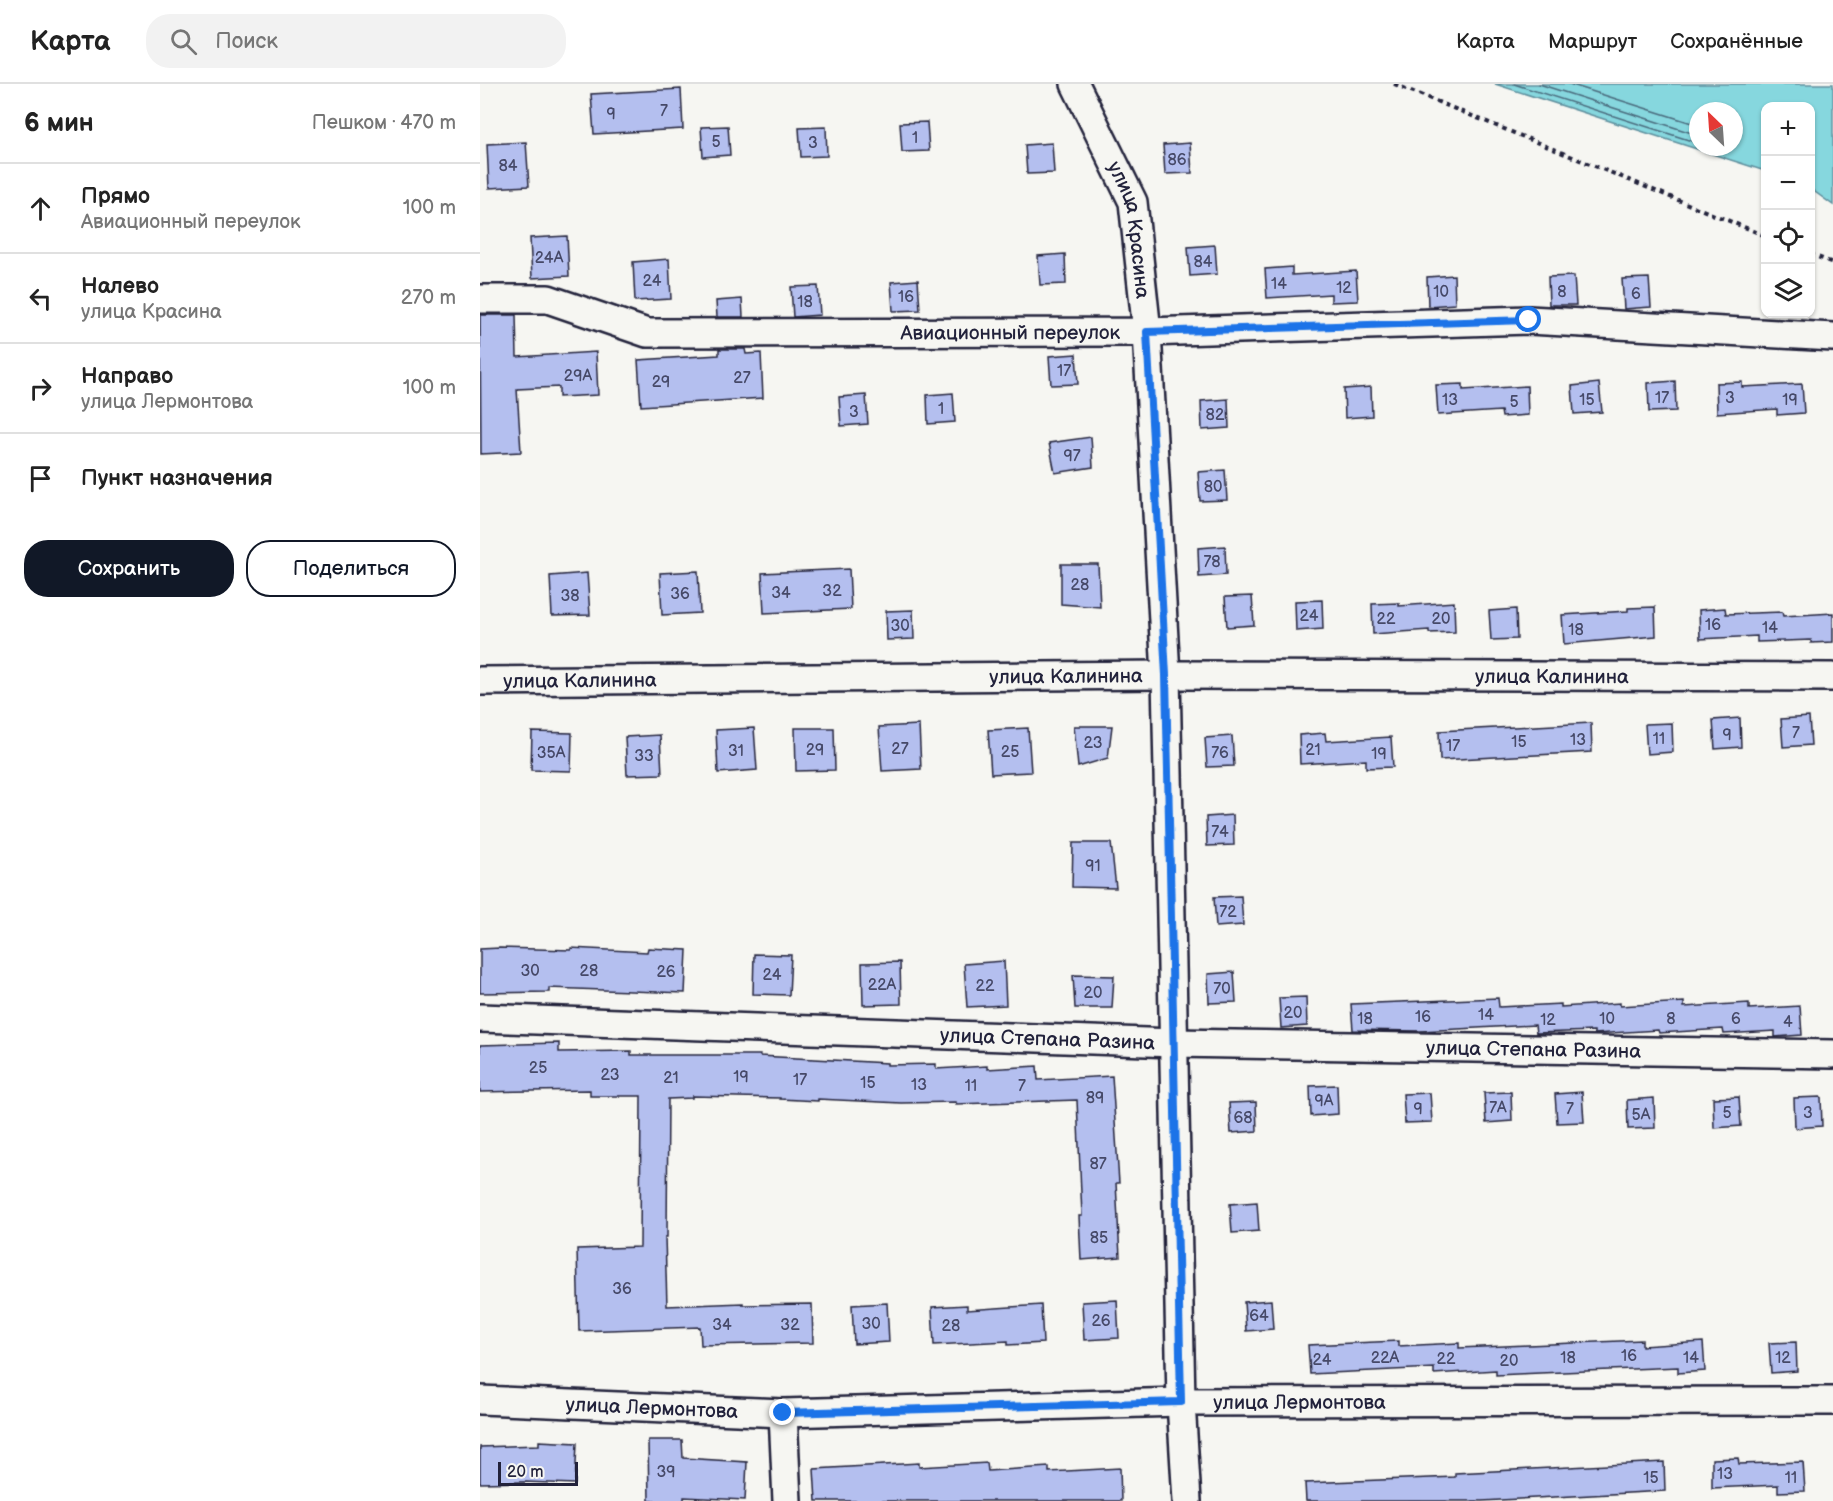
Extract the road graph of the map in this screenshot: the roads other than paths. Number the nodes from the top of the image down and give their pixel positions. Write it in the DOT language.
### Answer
graph roads {
  1 [pos="1075,84"];
  2 [pos="480,299"];
  3 [pos="1147,332"];
  4 [pos="1833,337"];
  5 [pos="1166,675"];
  6 [pos="1833,677"];
  7 [pos="480,681"];
  8 [pos="480,1018"];
  9 [pos="1174,1043"];
  10 [pos="1833,1054"];
  11 [pos="480,1400"];
  12 [pos="1833,1401"];
  13 [pos="1181,1402"];
  14 [pos="783,1413"];
  15 [pos="787,1501"];
  16 [pos="1187,1501"];
  1 -- 3 [label="street, улица Красина"];
  2 -- 3 [label="street, Авиационный переулок"];
  3 -- 4 [label="street, Авиационный переулок"];
  3 -- 5 [label="street, улица Красина"];
  5 -- 6 [label="street, улица Калинина"];
  5 -- 7 [label="street, улица Калинина"];
  5 -- 9 [label="street, улица Красина"];
  8 -- 9 [label="street, улица Степана Разина"];
  9 -- 10 [label="street, улица Степана Разина"];
  9 -- 13 [label="street, улица Красина"];
  11 -- 14 [label="street, улица Лермонтова"];
  12 -- 13 [label="street, улица Лермонтова"];
  13 -- 14 [label="street, улица Лермонтова"];
  13 -- 16 [label="street, улица Красина"];
  14 -- 15 [label="street"];
}
